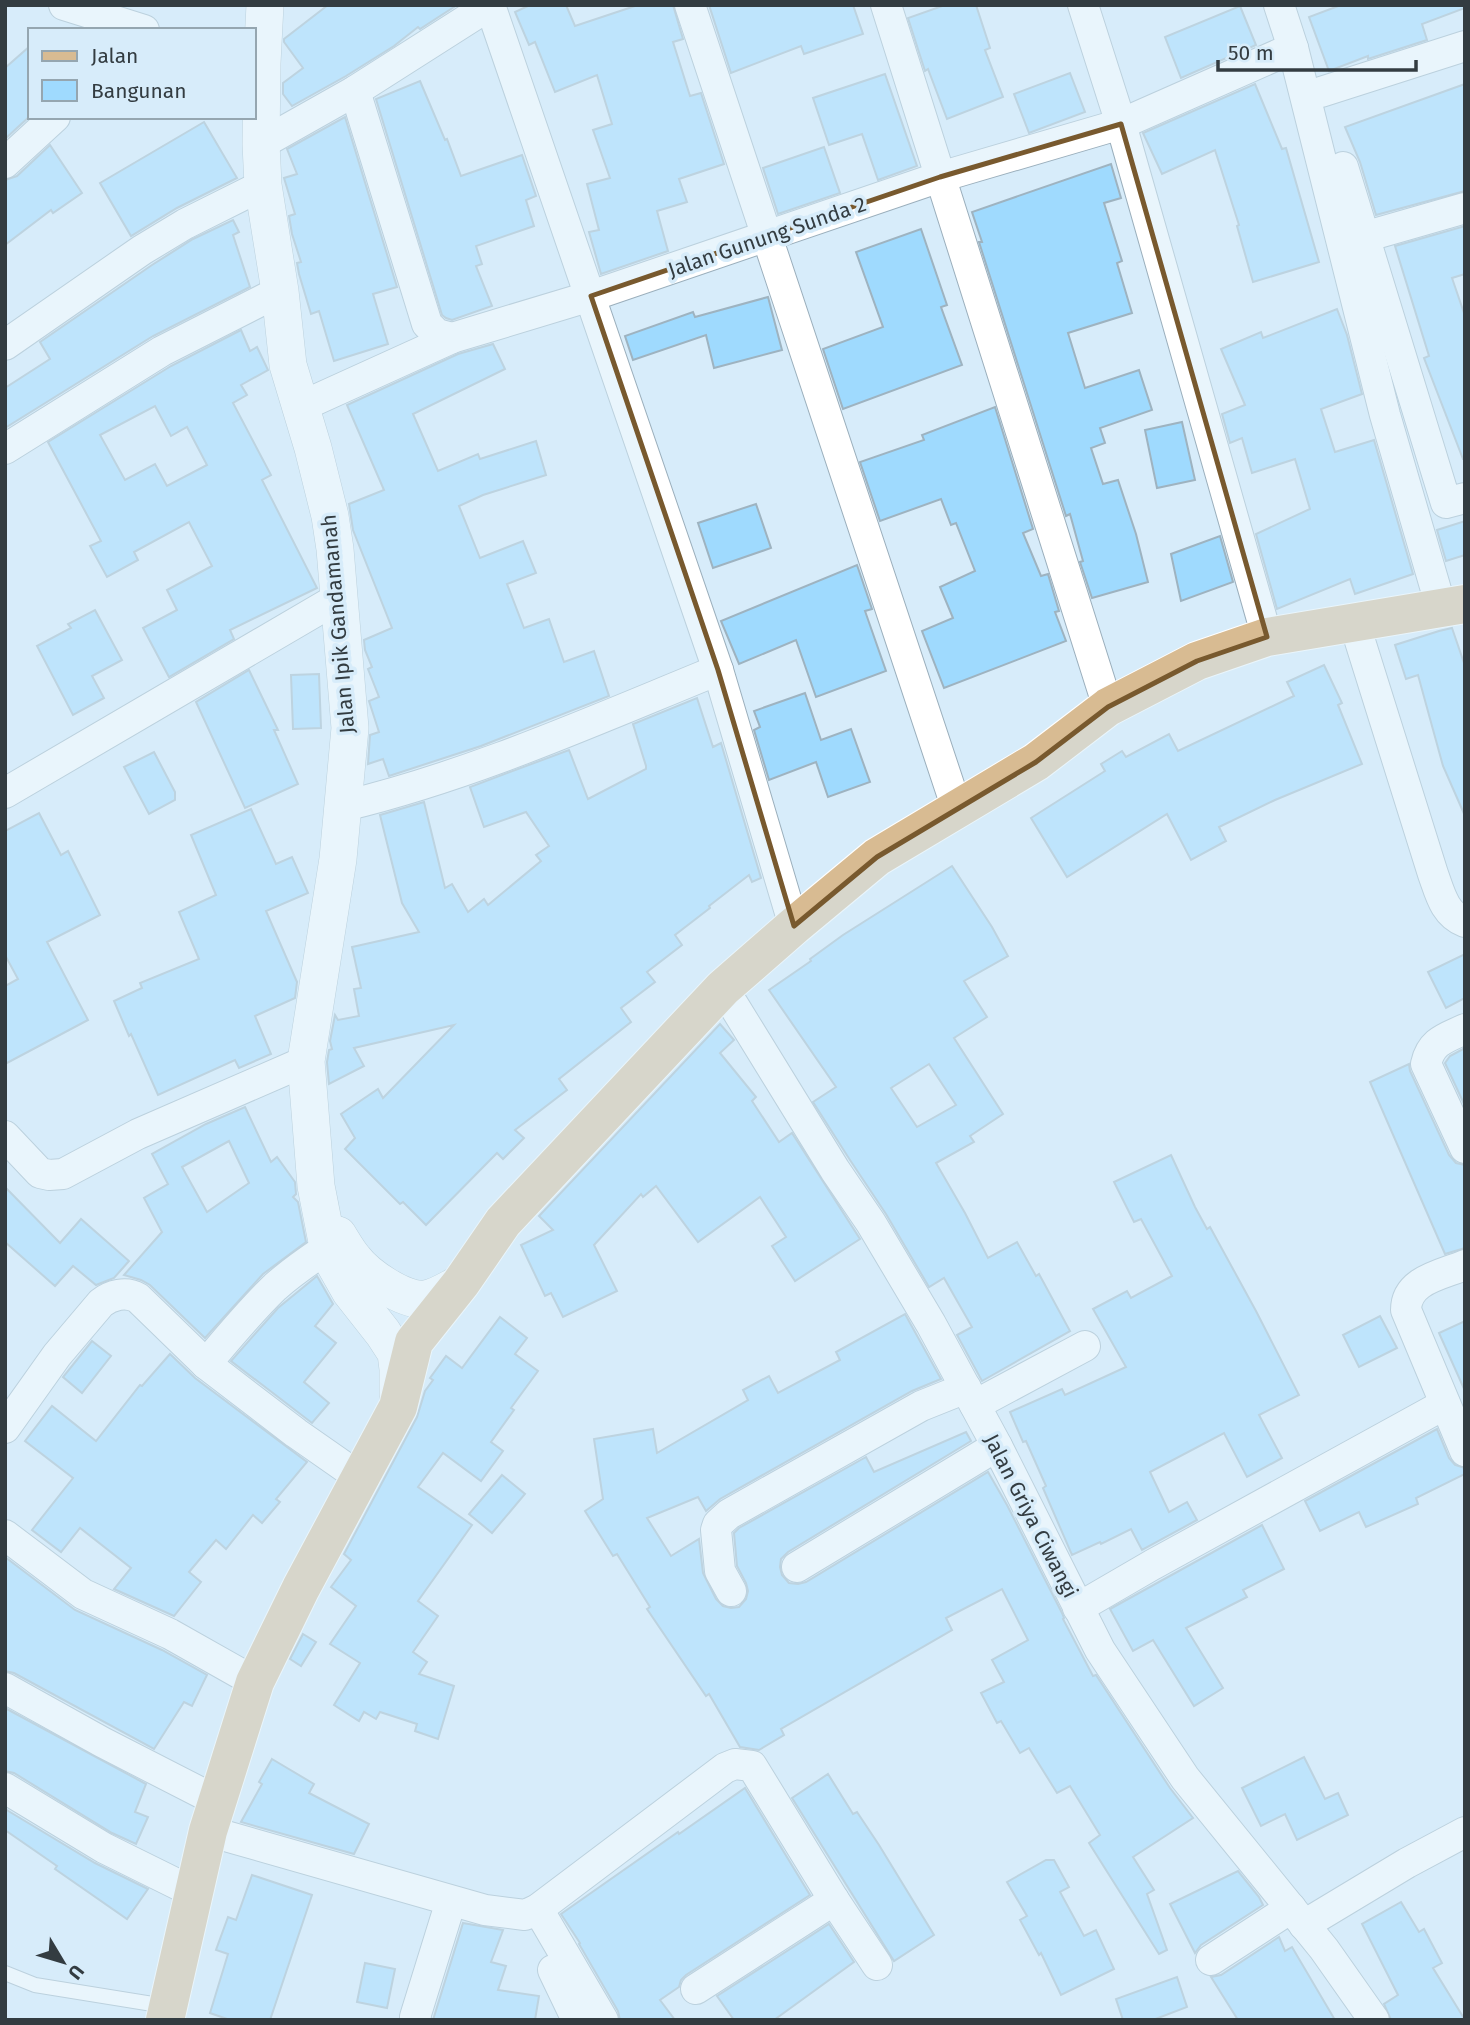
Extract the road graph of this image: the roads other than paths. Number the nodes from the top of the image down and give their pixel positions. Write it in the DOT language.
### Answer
graph roads {
  1 [pos="265,5"];
  2 [pos="490,5"];
  3 [pos="690,5"];
  4 [pos="886,5"];
  5 [pos="1083,5"];
  6 [pos="1279,5"];
  7 [pos="1296,5"];
  8 [pos="70,6"];
  9 [pos="138,28"];
  10 [pos="1465,46"];
  11 [pos="1293,48"];
  12 [pos="258,70"];
  13 [pos="355,92"];
  14 [pos="1321,92"];
  15 [pos="53,119"];
  16 [pos="1121,124"];
  17 [pos="261,144"];
  18 [pos="5,163"];
  19 [pos="940,177"];
  20 [pos="263,185"];
  21 [pos="1465,208"];
  22 [pos="1364,237"];
  23 [pos="766,238"];
  24 [pos="279,291"];
  25 [pos="591,296"];
  26 [pos="452,338"];
  27 [pos="5,345"];
  28 [pos="300,407"];
  29 [pos="5,449"];
  30 [pos="1465,498"];
  31 [pos="340,597"];
  32 [pos="1453,605"];
  33 [pos="1354,622"];
  34 [pos="1267,637"];
  35 [pos="718,670"];
  36 [pos="1108,707"];
  37 [pos="5,793"];
  38 [pos="344,806"];
  39 [pos="957,808"];
  40 [pos="1465,922"];
  41 [pos="794,926"];
  42 [pos="723,988"];
  43 [pos="1465,1029"];
  44 [pos="306,1060"];
  45 [pos="5,1136"];
  46 [pos="1465,1148"];
  47 [pos="334,1243"];
  48 [pos="1465,1265"];
  49 [pos="461,1283"];
  50 [pos="1085,1346"];
  51 [pos="206,1364"];
  52 [pos="971,1396"];
  53 [pos="1445,1404"];
  54 [pos="398,1406"];
  55 [pos="5,1428"];
  56 [pos="997,1446"];
  57 [pos="1465,1451"];
  58 [pos="359,1477"];
  59 [pos="5,1535"];
  60 [pos="797,1567"];
  61 [pos="730,1591"];
  62 [pos="1078,1608"];
  63 [pos="255,1682"];
  64 [pos="5,1688"];
  65 [pos="5,1788"];
  66 [pos="212,1816"];
  67 [pos="1465,1832"];
  68 [pos="193,1892"];
  69 [pos="834,1900"];
  70 [pos="451,1901"];
  71 [pos="532,1912"];
  72 [pos="1297,1917"];
  73 [pos="1211,1960"];
  74 [pos="877,1965"];
  75 [pos="5,1973"];
  76 [pos="696,1989"];
  77 [pos="166,2013"];
  78 [pos="414,2019"];
  79 [pos="578,2020"];
  80 [pos="603,2020"];
  81 [pos="1374,2020"];
  1 -- 12 [label="street, Jalan Ipik Gandamanah"];
  2 -- 13 [label="street"];
  2 -- 25 [label="street"];
  3 -- 23 [label="street"];
  4 -- 19 [label="street"];
  5 -- 16 [label="street"];
  6 -- 11 [label="street"];
  7 -- 14 [label="street"];
  8 -- 9 [label="street"];
  10 -- 14 [label="street"];
  11 -- 16 [label="street, Jalan Gunung Sunda 2"];
  11 -- 32 [label="street"];
  12 -- 17 [label="street, Jalan Ipik Gandamanah"];
  13 -- 17 [label="street"];
  13 -- 26 [label="street"];
  14 -- 22 [label="street"];
  15 -- 18 [label="street"];
  16 -- 19 [label="street, Jalan Gunung Sunda 2"];
  16 -- 34 [label="street"];
  17 -- 20 [label="street, Jalan Ipik Gandamanah"];
  19 -- 23 [label="street, Jalan Gunung Sunda 2"];
  19 -- 36 [label="street"];
  20 -- 24 [label="street, Jalan Ipik Gandamanah"];
  20 -- 27 [label="street"];
  21 -- 22 [label="street"];
  22 -- 30 [label="street"];
  23 -- 25 [label="street, Jalan Gunung Sunda 2"];
  23 -- 39 [label="street"];
  24 -- 28 [label="street, Jalan Ipik Gandamanah"];
  24 -- 29 [label="street"];
  25 -- 26 [label="street, Jalan Gunung Sunda 2"];
  25 -- 35 [label="street"];
  26 -- 28 [label="street, Jalan Gunung Sunda 2"];
  28 -- 31 [label="street, Jalan Ipik Gandamanah"];
  31 -- 37 [label="street"];
  31 -- 38 [label="street, Jalan Ipik Gandamanah"];
  32 -- 33 [label="main road"];
  33 -- 34 [label="main road"];
  33 -- 40 [label="street"];
  34 -- 36 [label="main road"];
  35 -- 38 [label="street"];
  35 -- 41 [label="street"];
  36 -- 39 [label="main road"];
  38 -- 44 [label="street, Jalan Ipik Gandamanah"];
  39 -- 41 [label="main road"];
  41 -- 42 [label="main road"];
  42 -- 49 [label="main road"];
  42 -- 52 [label="street, Jalan Griya Ciwangi"];
  43 -- 46 [label="street"];
  44 -- 45 [label="street"];
  44 -- 47 [label="street, Jalan Ipik Gandamanah"];
  47 -- 49 [label="street, Jalan Ipik Gandamanah"];
  47 -- 51 [label="street"];
  47 -- 54 [label="street, Jalan Ipik Gandamanah"];
  48 -- 53 [label="street"];
  49 -- 54 [label="main road"];
  50 -- 52 [label="street"];
  51 -- 55 [label="street"];
  51 -- 58 [label="street"];
  52 -- 56 [label="street, Jalan Griya Ciwangi"];
  52 -- 61 [label="street"];
  53 -- 57 [label="street"];
  53 -- 62 [label="street"];
  54 -- 58 [label="main road"];
  56 -- 60 [label="street"];
  56 -- 62 [label="street, Jalan Griya Ciwangi"];
  58 -- 63 [label="main road"];
  59 -- 63 [label="street"];
  62 -- 72 [label="street, Jalan Griya Ciwangi"];
  63 -- 66 [label="main road"];
  64 -- 66 [label="street"];
  65 -- 68 [label="street"];
  66 -- 68 [label="main road"];
  66 -- 70 [label="street"];
  67 -- 72 [label="street"];
  68 -- 77 [label="main road"];
  69 -- 71 [label="street"];
  69 -- 74 [label="street"];
  69 -- 76 [label="street"];
  70 -- 71 [label="street"];
  70 -- 78 [label="street"];
  71 -- 79 [label="street"];
  71 -- 80 [label="street"];
  72 -- 73 [label="street"];
  72 -- 81 [label="street, Jalan Griya Ciwangi"];
  75 -- 77 [label="lane"];
}
